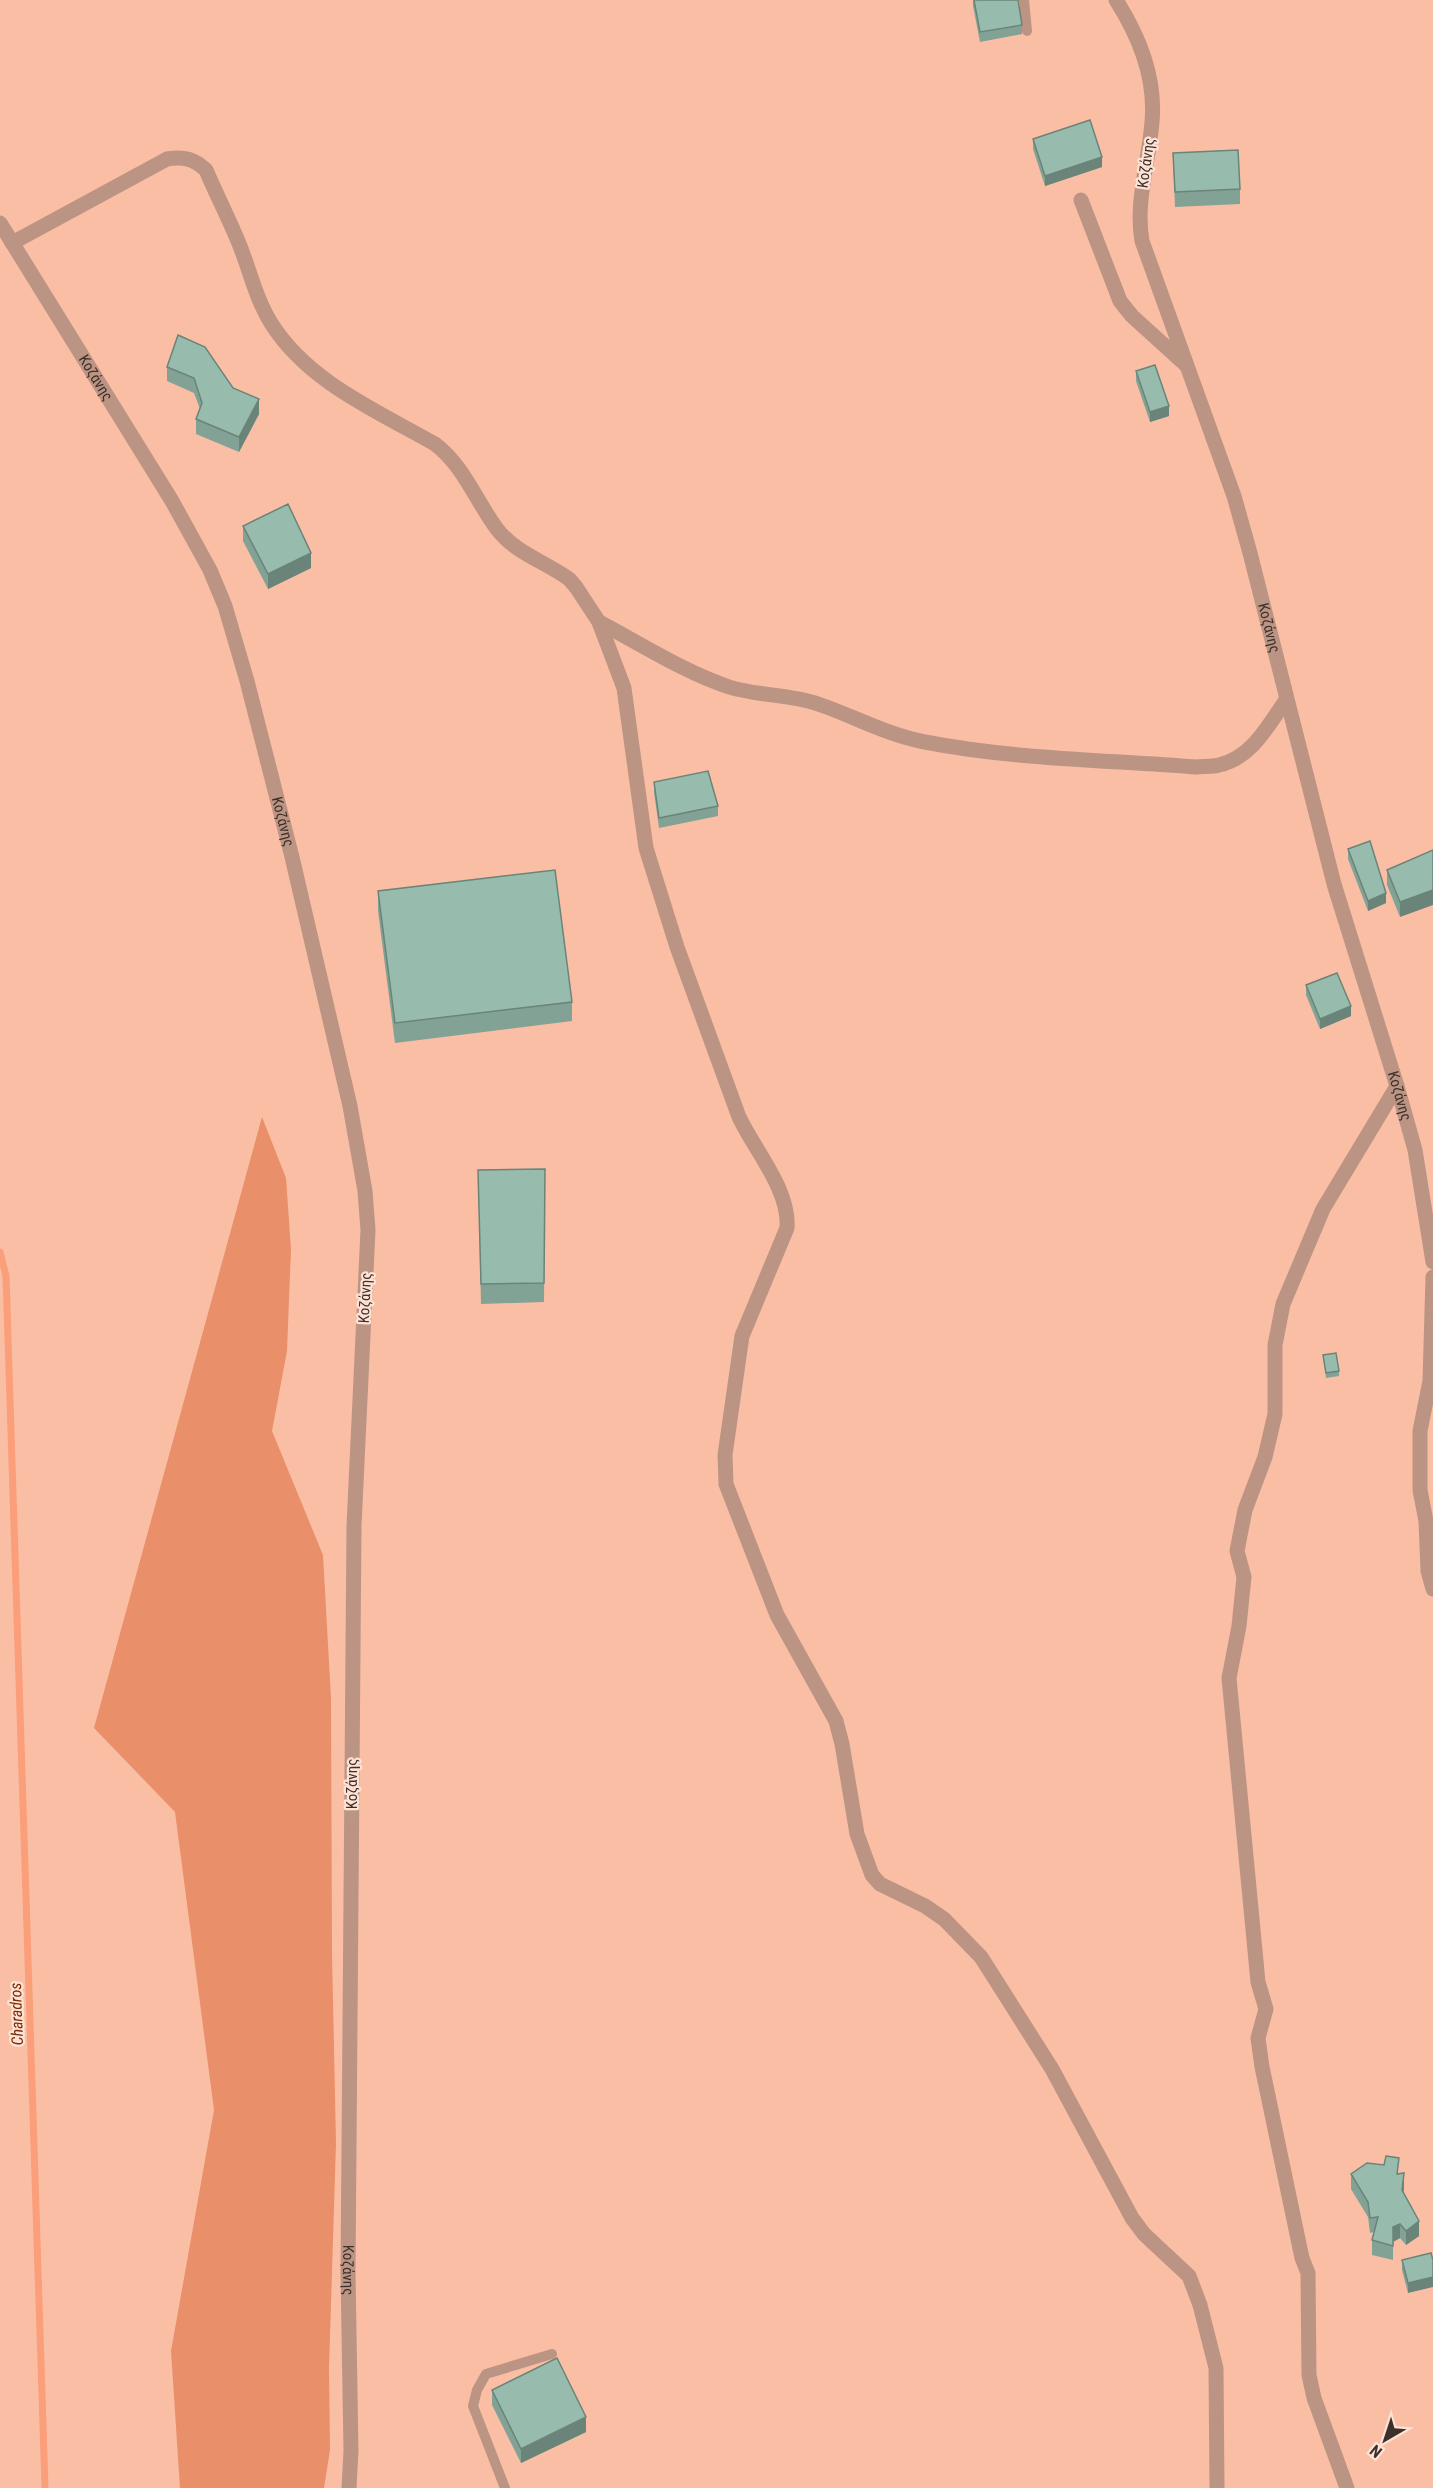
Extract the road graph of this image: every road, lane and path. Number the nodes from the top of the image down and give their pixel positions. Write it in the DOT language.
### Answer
graph roads {
  1 [pos="1024,0"];
  2 [pos="1119,1"];
  3 [pos="1027,31"];
  4 [pos="1081,200"];
  5 [pos="0,223"];
  6 [pos="12,243"];
  7 [pos="1186,365"];
  8 [pos="599,622"];
  9 [pos="1286,700"];
  10 [pos="1397,1086"];
  11 [pos="1433,1262"];
  12 [pos="1433,1277"];
  13 [pos="1433,1589"];
  14 [pos="552,2354"];
  15 [pos="351,2451"];
  16 [pos="349,2488"];
  17 [pos="361,2488"];
  18 [pos="505,2488"];
  19 [pos="1217,2488"];
  20 [pos="1347,2488"];
  1 -- 3 [label="lane"];
  2 -- 7 [label="street, Κοζάνης"];
  4 -- 7 [label="street"];
  5 -- 6 [label="street, Κοζάνης"];
  6 -- 8 [label="street"];
  6 -- 15 [label="street, Κοζάνης"];
  7 -- 9 [label="street, Κοζάνης"];
  8 -- 9 [label="street"];
  8 -- 19 [label="street"];
  9 -- 10 [label="street, Κοζάνης"];
  10 -- 11 [label="street, Κοζάνης"];
  10 -- 20 [label="street"];
  12 -- 13 [label="street"];
  14 -- 18 [label="lane"];
  15 -- 16 [label="street, Κοζάνης"];
  15 -- 17 [label="street, Κοζάνης"];
}
